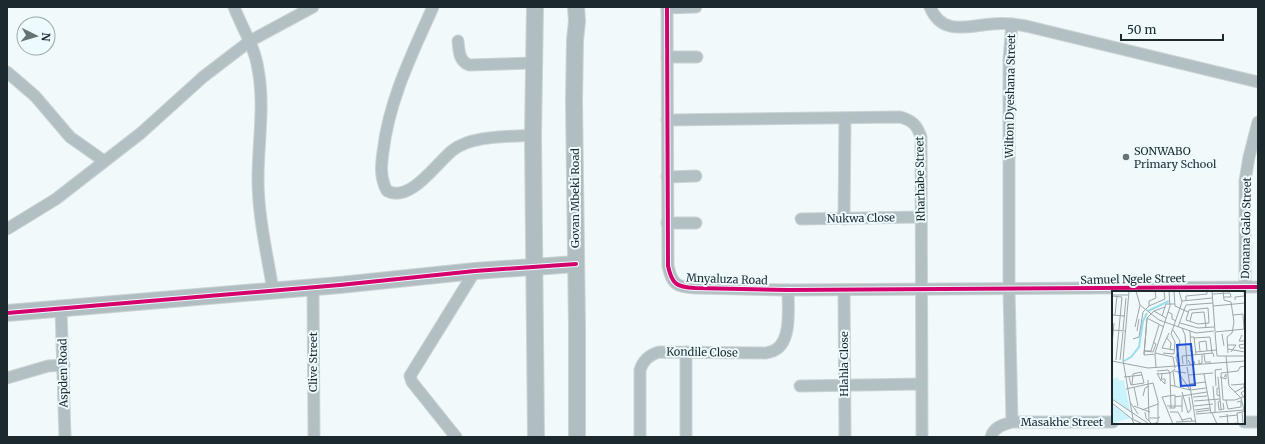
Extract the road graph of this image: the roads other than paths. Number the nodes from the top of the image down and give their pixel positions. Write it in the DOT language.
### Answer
graph roads {
  1 [pos="234,7"];
  2 [pos="313,7"];
  3 [pos="433,7"];
  4 [pos="535,7"];
  5 [pos="576,7"];
  6 [pos="667,7"];
  7 [pos="696,7"];
  8 [pos="930,7"];
  9 [pos="1012,24"];
  10 [pos="250,41"];
  11 [pos="458,41"];
  12 [pos="667,57"];
  13 [pos="697,57"];
  14 [pos="534,63"];
  15 [pos="7,72"];
  16 [pos="1258,82"];
  17 [pos="845,118"];
  18 [pos="667,120"];
  19 [pos="1258,122"];
  20 [pos="533,135"];
  21 [pos="104,161"];
  22 [pos="696,176"];
  23 [pos="667,177"];
  24 [pos="921,217"];
  25 [pos="801,219"];
  26 [pos="844,219"];
  27 [pos="696,223"];
  28 [pos="667,224"];
  29 [pos="7,229"];
  30 [pos="576,264"];
  31 [pos="534,266"];
  32 [pos="476,271"];
  33 [pos="313,287"];
  34 [pos="1244,287"];
  35 [pos="1258,287"];
  36 [pos="1009,289"];
  37 [pos="274,290"];
  38 [pos="788,290"];
  39 [pos="844,290"];
  40 [pos="921,290"];
  41 [pos="61,309"];
  42 [pos="7,313"];
  43 [pos="686,352"];
  44 [pos="64,365"];
  45 [pos="7,378"];
  46 [pos="921,384"];
  47 [pos="844,385"];
  48 [pos="800,386"];
  49 [pos="1012,422"];
  50 [pos="1112,422"];
  51 [pos="1245,422"];
  52 [pos="1258,422"];
  53 [pos="65,437"];
  54 [pos="314,437"];
  55 [pos="456,437"];
  56 [pos="536,437"];
  57 [pos="577,437"];
  58 [pos="640,437"];
  59 [pos="686,437"];
  60 [pos="845,437"];
  61 [pos="922,437"];
  62 [pos="990,437"];
  1 -- 10 [label="street"];
  2 -- 10 [label="street"];
  3 -- 20 [label="street"];
  4 -- 14 [label="main road"];
  5 -- 30 [label="main road, Govan Mbeki Road"];
  6 -- 7 [label="street, Mnyaluza Road"];
  6 -- 12 [label="street, Mnyaluza Road"];
  8 -- 9 [label="street"];
  9 -- 16 [label="street, Wilton Dyeshana Street"];
  9 -- 36 [label="street, Wilton Dyeshana Street"];
  10 -- 21 [label="street"];
  10 -- 37 [label="street"];
  11 -- 14 [label="street"];
  12 -- 13 [label="street"];
  12 -- 18 [label="street, Mnyaluza Road"];
  14 -- 20 [label="main road"];
  15 -- 21 [label="street"];
  17 -- 18 [label="street, Rharhabe Street"];
  17 -- 24 [label="street, Rharhabe Street"];
  17 -- 26 [label="street"];
  18 -- 23 [label="street, Mnyaluza Road"];
  19 -- 34 [label="street, Donana Galo Street"];
  20 -- 31 [label="main road"];
  21 -- 29 [label="street"];
  22 -- 23 [label="street"];
  23 -- 28 [label="street, Mnyaluza Road"];
  24 -- 26 [label="street, Nukwa Close"];
  24 -- 40 [label="street, Rharhabe Street"];
  25 -- 26 [label="street, Nukwa Close"];
  27 -- 28 [label="street"];
  28 -- 38 [label="street, Mnyaluza Road"];
  30 -- 31 [label="main road"];
  30 -- 57 [label="main road, Govan Mbeki Road"];
  31 -- 32 [label="main road"];
  31 -- 56 [label="main road"];
  32 -- 33 [label="main road"];
  32 -- 55 [label="street"];
  33 -- 37 [label="main road"];
  33 -- 54 [label="street, Clive Street"];
  34 -- 35 [label="street, Samuel Ngele Street"];
  34 -- 36 [label="street, Samuel Ngele Street"];
  36 -- 40 [label="street, Mnyaluza Road"];
  36 -- 49 [label="street, Wilton Dyeshana Street"];
  37 -- 41 [label="main road"];
  38 -- 39 [label="street, Mnyaluza Road"];
  38 -- 43 [label="street, Kondile Close"];
  39 -- 40 [label="street, Mnyaluza Road"];
  39 -- 47 [label="street, Hlahla Close"];
  40 -- 46 [label="street, Rharhabe Street"];
  41 -- 42 [label="main road"];
  41 -- 44 [label="street, Aspden Road"];
  43 -- 58 [label="street, Kondile Close"];
  43 -- 59 [label="street"];
  44 -- 45 [label="street"];
  44 -- 53 [label="street, Aspden Road"];
  46 -- 47 [label="street"];
  46 -- 61 [label="street, Rharhabe Street"];
  47 -- 48 [label="street"];
  47 -- 60 [label="street, Hlahla Close"];
  49 -- 50 [label="street, Masakhe Street"];
  49 -- 62 [label="street"];
  51 -- 52 [label="street"];
}
